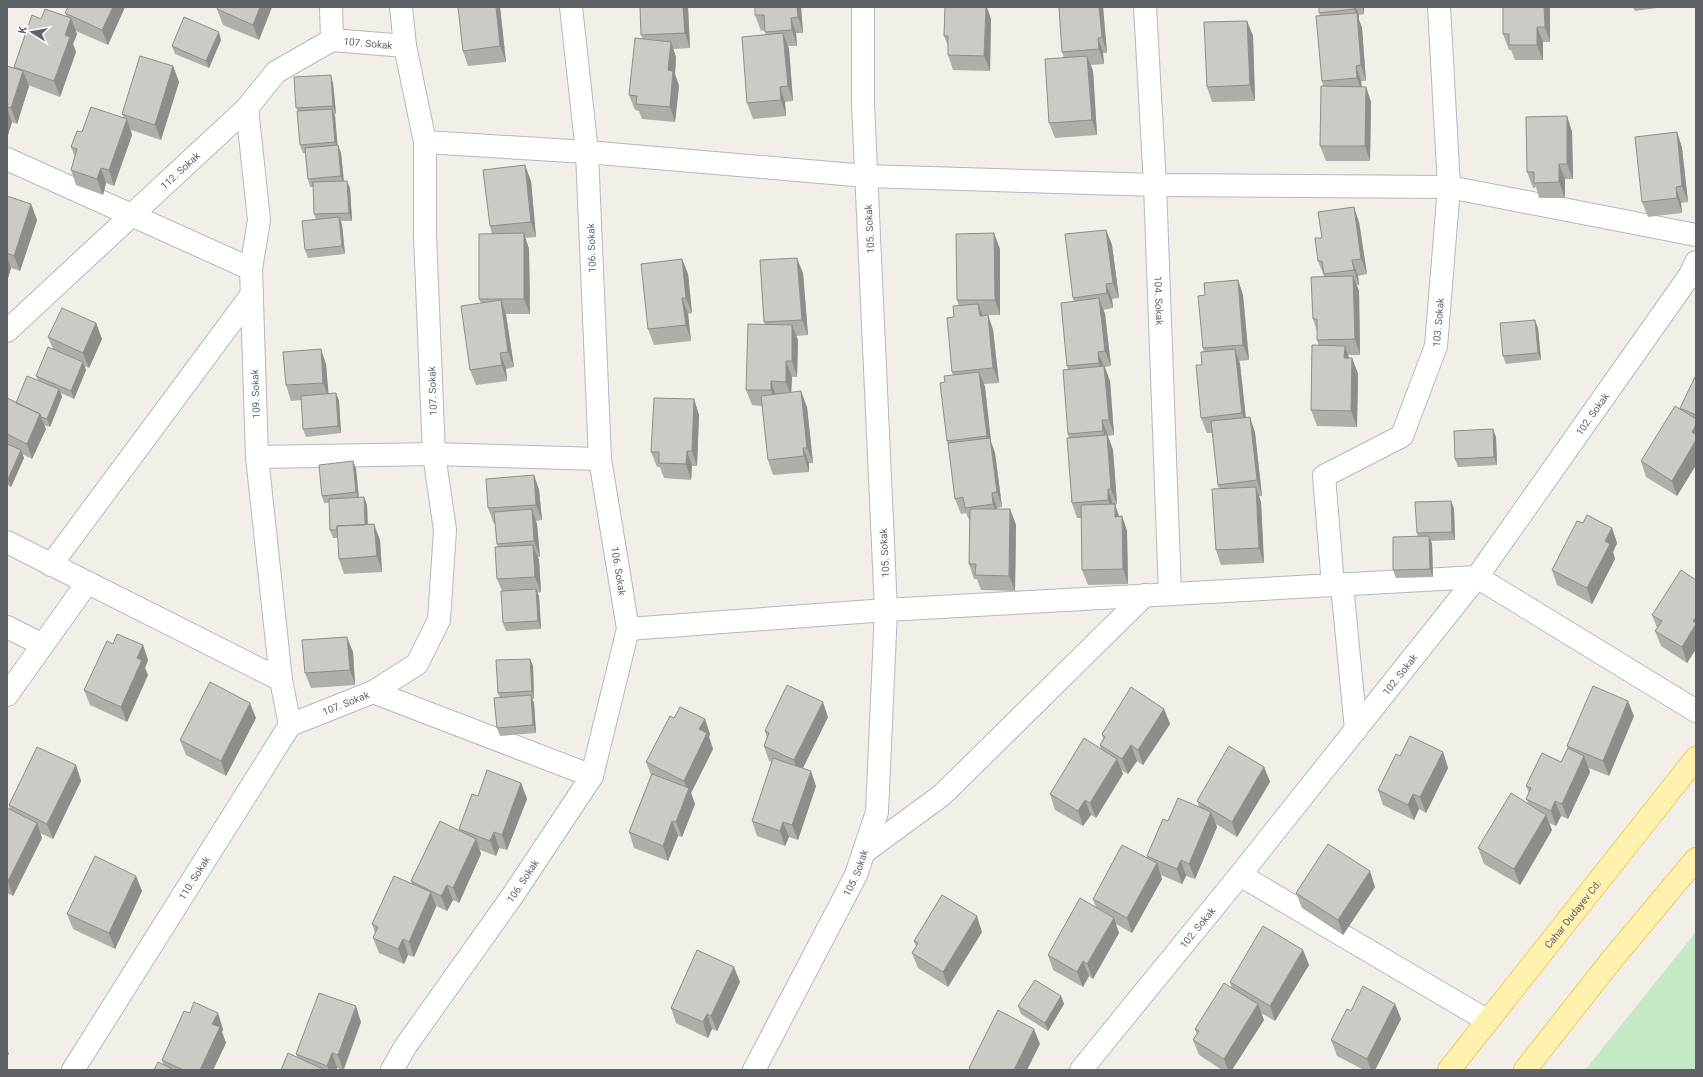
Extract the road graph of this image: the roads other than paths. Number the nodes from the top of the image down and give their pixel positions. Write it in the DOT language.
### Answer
graph roads {
  1 [pos="331,7"];
  2 [pos="401,7"];
  3 [pos="571,7"];
  4 [pos="863,7"];
  5 [pos="1145,7"];
  6 [pos="1439,7"];
  7 [pos="332,40"];
  8 [pos="406,46"];
  9 [pos="247,108"];
  10 [pos="425,142"];
  11 [pos="587,152"];
  12 [pos="7,159"];
  13 [pos="866,176"];
  14 [pos="1155,185"];
  15 [pos="1449,187"];
  16 [pos="131,216"];
  17 [pos="1696,235"];
  18 [pos="1696,262"];
  19 [pos="251,269"];
  20 [pos="252,294"];
  21 [pos="7,331"];
  22 [pos="434,454"];
  23 [pos="257,457"];
  24 [pos="600,459"];
  25 [pos="7,542"];
  26 [pos="51,565"];
  27 [pos="1477,577"];
  28 [pos="87,583"];
  29 [pos="1338,585"];
  30 [pos="1170,594"];
  31 [pos="1145,595"];
  32 [pos="886,610"];
  33 [pos="7,627"];
  34 [pos="628,630"];
  35 [pos="43,645"];
  36 [pos="281,680"];
  37 [pos="373,692"];
  38 [pos="7,695"];
  39 [pos="1696,711"];
  40 [pos="290,725"];
  41 [pos="1356,730"];
  42 [pos="1696,758"];
  43 [pos="592,776"];
  44 [pos="863,853"];
  45 [pos="1696,859"];
  46 [pos="1240,875"];
  47 [pos="1488,1021"];
  48 [pos="73,1070"];
  49 [pos="392,1070"];
  50 [pos="754,1070"];
  51 [pos="1081,1070"];
  52 [pos="1448,1070"];
  53 [pos="1525,1070"];
  1 -- 7 [label="street"];
  2 -- 8 [label="street"];
  3 -- 11 [label="street, 106. Sokak"];
  4 -- 13 [label="street, 105. Sokak"];
  5 -- 14 [label="street, 104. Sokak"];
  6 -- 15 [label="street, 103. Sokak"];
  7 -- 8 [label="street, 107. Sokak"];
  7 -- 9 [label="street, 112. Sokak"];
  8 -- 10 [label="street, 107. Sokak"];
  9 -- 16 [label="street, 112. Sokak"];
  9 -- 19 [label="street, 109. Sokak"];
  10 -- 11 [label="street"];
  10 -- 22 [label="street, 107. Sokak"];
  11 -- 13 [label="street"];
  11 -- 24 [label="street, 106. Sokak"];
  12 -- 16 [label="street"];
  13 -- 14 [label="street"];
  13 -- 32 [label="street, 105. Sokak"];
  14 -- 15 [label="street"];
  14 -- 30 [label="street, 104. Sokak"];
  15 -- 17 [label="street"];
  15 -- 29 [label="street, 103. Sokak"];
  16 -- 19 [label="street"];
  16 -- 21 [label="street, 112. Sokak"];
  18 -- 27 [label="street, 102. Sokak"];
  19 -- 20 [label="street, 109. Sokak"];
  20 -- 23 [label="street, 109. Sokak"];
  20 -- 26 [label="street"];
  22 -- 23 [label="street"];
  22 -- 24 [label="street"];
  22 -- 37 [label="street, 107. Sokak"];
  23 -- 36 [label="street, 109. Sokak"];
  24 -- 34 [label="street, 106. Sokak"];
  25 -- 26 [label="street"];
  26 -- 28 [label="street"];
  27 -- 29 [label="street"];
  27 -- 39 [label="street"];
  27 -- 41 [label="street, 102. Sokak"];
  28 -- 35 [label="street"];
  28 -- 36 [label="street"];
  29 -- 30 [label="street"];
  29 -- 41 [label="street"];
  30 -- 31 [label="street"];
  31 -- 32 [label="street"];
  31 -- 44 [label="street"];
  32 -- 34 [label="street"];
  32 -- 44 [label="street, 105. Sokak"];
  33 -- 35 [label="street"];
  34 -- 43 [label="street, 106. Sokak"];
  35 -- 38 [label="street"];
  36 -- 40 [label="street"];
  37 -- 40 [label="street, 107. Sokak"];
  37 -- 43 [label="street"];
  40 -- 48 [label="street, 110. Sokak"];
  41 -- 46 [label="street, 102. Sokak"];
  42 -- 47 [label="main road, Cahar Dudayev Cd."];
  43 -- 49 [label="street, 106. Sokak"];
  44 -- 50 [label="street, 105. Sokak"];
  45 -- 53 [label="main road"];
  46 -- 47 [label="street"];
  46 -- 51 [label="street, 102. Sokak"];
  47 -- 52 [label="main road, Cahar Dudayev Cd."];
}
